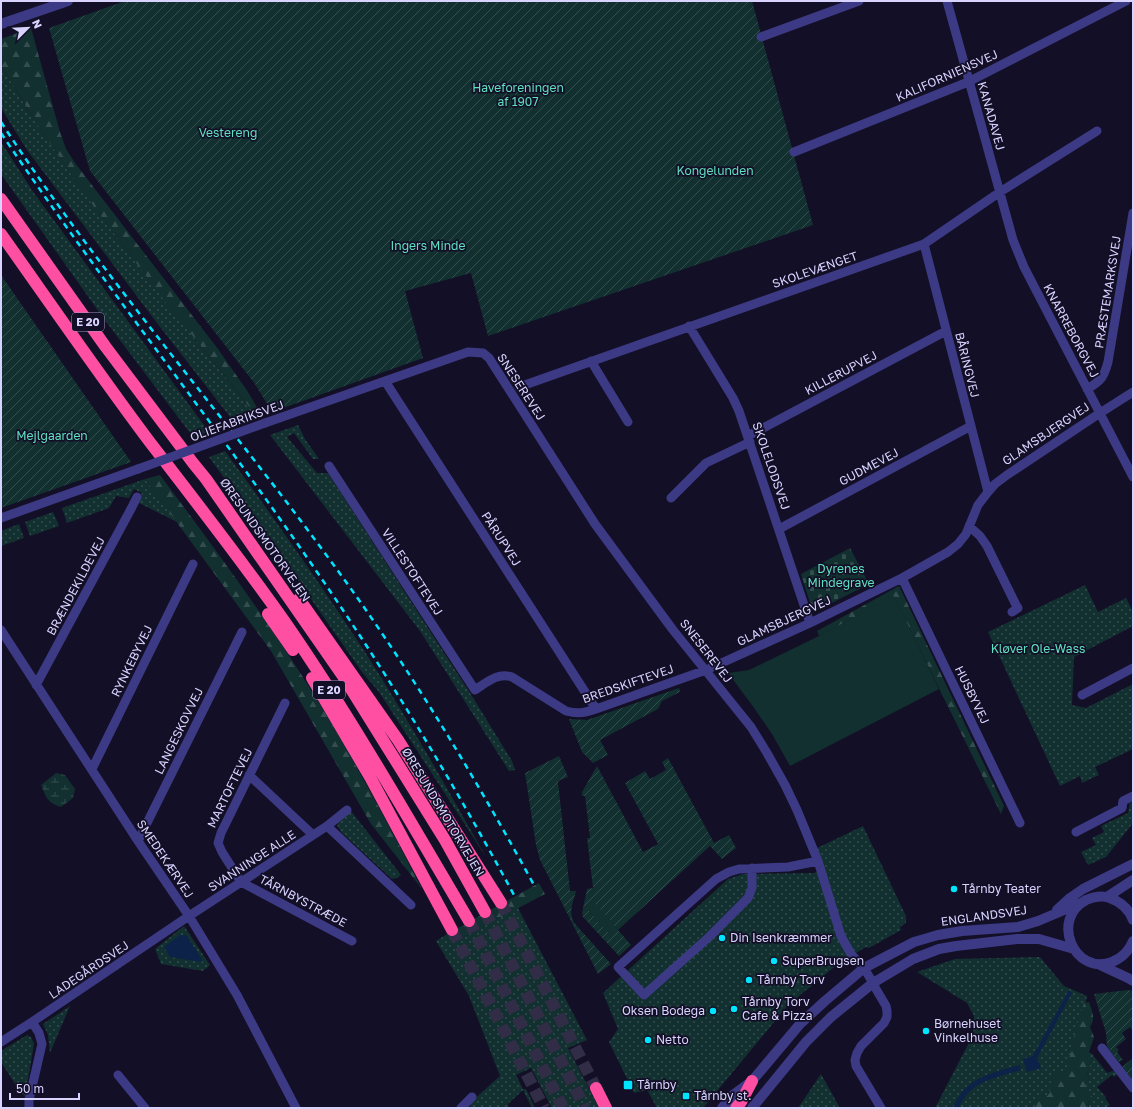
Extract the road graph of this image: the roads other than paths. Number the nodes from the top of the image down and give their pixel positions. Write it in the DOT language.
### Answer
graph roads {
  1 [pos="68,1"];
  2 [pos="860,1"];
  3 [pos="946,1"];
  4 [pos="1126,1"];
  5 [pos="1,24"];
  6 [pos="761,37"];
  7 [pos="968,82"];
  8 [pos="1097,131"];
  9 [pos="794,152"];
  10 [pos="1000,192"];
  11 [pos="1,199"];
  12 [pos="1133,213"];
  13 [pos="1,234"];
  14 [pos="924,244"];
  15 [pos="689,326"];
  16 [pos="946,331"];
  17 [pos="483,353"];
  18 [pos="591,361"];
  19 [pos="385,381"];
  20 [pos="519,387"];
  21 [pos="1087,389"];
  22 [pos="1133,392"];
  23 [pos="1100,413"];
  24 [pos="628,422"];
  25 [pos="971,426"];
  26 [pos="749,439"];
  27 [pos="150,441"];
  28 [pos="329,466"];
  29 [pos="1133,477"];
  30 [pos="206,479"];
  31 [pos="988,492"];
  32 [pos="137,497"];
  33 [pos="671,498"];
  34 [pos="1,518"];
  35 [pos="969,526"];
  36 [pos="779,529"];
  37 [pos="193,564"];
  38 [pos="902,578"];
  39 [pos="1012,612"];
  40 [pos="810,623"];
  41 [pos="1,630"];
  42 [pos="242,632"];
  43 [pos="1133,668"];
  44 [pos="706,670"];
  45 [pos="36,685"];
  46 [pos="474,690"];
  47 [pos="1082,695"];
  48 [pos="285,703"];
  49 [pos="596,710"];
  50 [pos="92,769"];
  51 [pos="249,775"];
  52 [pos="1133,796"];
  53 [pos="347,810"];
  54 [pos="1020,823"];
  55 [pos="327,826"];
  56 [pos="1076,832"];
  57 [pos="313,835"];
  58 [pos="138,841"];
  59 [pos="818,861"];
  60 [pos="1133,864"];
  61 [pos="752,868"];
  62 [pos="1133,880"];
  63 [pos="241,882"];
  64 [pos="1107,897"];
  65 [pos="1083,902"];
  66 [pos="501,903"];
  67 [pos="411,905"];
  68 [pos="485,912"];
  69 [pos="189,916"];
  70 [pos="1049,916"];
  71 [pos="1133,920"];
  72 [pos="469,921"];
  73 [pos="452,930"];
  74 [pos="352,941"];
  75 [pos="1133,941"];
  76 [pos="1074,950"];
  77 [pos="1098,964"];
  78 [pos="864,968"];
  79 [pos="1133,981"];
  80 [pos="874,983"];
  81 [pos="32,1022"];
  82 [pos="1,1042"];
  83 [pos="1102,1048"];
  84 [pos="118,1075"];
  85 [pos="752,1081"];
  86 [pos="596,1088"];
  87 [pos="1133,1088"];
  88 [pos="472,1097"];
  89 [pos="29,1108"];
  90 [pos="145,1108"];
  91 [pos="296,1108"];
  92 [pos="461,1108"];
  93 [pos="606,1108"];
  94 [pos="722,1108"];
  95 [pos="736,1108"];
  96 [pos="752,1108"];
  97 [pos="881,1108"];
  1 -- 5 [label="street"];
  2 -- 6 [label="street"];
  3 -- 7 [label="street, KANADAVEJ"];
  4 -- 7 [label="street, KALIFORNIENSVEJ"];
  7 -- 9 [label="street, KALIFORNIENSVEJ"];
  7 -- 10 [label="street, KANADAVEJ"];
  8 -- 10 [label="street, SKOLEVÆNGET"];
  10 -- 14 [label="street, SKOLEVÆNGET"];
  10 -- 21 [label="street, KNARREBORGVEJ"];
  11 -- 30 [label="highway, ØRESUNDSMOTORVEJEN / E 20"];
  12 -- 21 [label="street, PRÆSTEMARKSVEJ"];
  13 -- 27 [label="highway, E 20"];
  14 -- 15 [label="street, SKOLEVÆNGET"];
  14 -- 16 [label="street, BÅRINGVEJ"];
  15 -- 18 [label="street, SKOLEVÆNGET"];
  15 -- 26 [label="street, SKOLELODSVEJ"];
  16 -- 25 [label="street, BÅRINGVEJ"];
  16 -- 26 [label="street, KILLERUPVEJ"];
  17 -- 19 [label="street, OLIEFABRIKSVEJ"];
  17 -- 44 [label="street, SNESEREVEJ"];
  18 -- 20 [label="street, SKOLEVÆNGET"];
  18 -- 24 [label="street"];
  19 -- 34 [label="street, OLIEFABRIKSVEJ, bridge"];
  19 -- 49 [label="street, PÅRUPVEJ"];
  21 -- 23 [label="street, KNARREBORGVEJ"];
  22 -- 23 [label="street, GLAMSBJERGVEJ"];
  23 -- 29 [label="street, KNARREBORGVEJ"];
  23 -- 31 [label="street, GLAMSBJERGVEJ"];
  25 -- 31 [label="street, BÅRINGVEJ"];
  25 -- 36 [label="street, GUDMEVEJ"];
  26 -- 33 [label="street, KILLERUPVEJ"];
  26 -- 36 [label="street, SKOLELODSVEJ"];
  27 -- 72 [label="highway, E 20"];
  27 -- 73 [label="highway"];
  28 -- 46 [label="street, VILLESTOFTEVEJ"];
  30 -- 66 [label="highway"];
  30 -- 68 [label="highway, ØRESUNDSMOTORVEJEN / E 20"];
  31 -- 35 [label="street, GLAMSBJERGVEJ"];
  32 -- 45 [label="street, BRÆNDEKILDEVEJ"];
  35 -- 38 [label="street, GLAMSBJERGVEJ"];
  35 -- 39 [label="street"];
  36 -- 40 [label="street, SKOLELODSVEJ"];
  37 -- 50 [label="street, RYNKEBYVEJ"];
  38 -- 40 [label="street, GLAMSBJERGVEJ"];
  38 -- 54 [label="street, HUSBYVEJ"];
  40 -- 44 [label="street, GLAMSBJERGVEJ"];
  41 -- 45 [label="street, SMEDEKÆRVEJ"];
  42 -- 58 [label="street, LANGESKOVVEJ"];
  43 -- 47 [label="street"];
  44 -- 49 [label="street, BREDSKIFTEVEJ"];
  44 -- 59 [label="street, SNESEREVEJ"];
  45 -- 50 [label="street, SMEDEKÆRVEJ"];
  46 -- 49 [label="street, BREDSKIFTEVEJ"];
  48 -- 51 [label="street, MARTOFTEVEJ"];
  50 -- 58 [label="street, SMEDEKÆRVEJ"];
  51 -- 57 [label="street"];
  51 -- 63 [label="street, MARTOFTEVEJ"];
  52 -- 56 [label="street"];
  53 -- 55 [label="street, SVANNINGE ALLE"];
  55 -- 57 [label="street, SVANNINGE ALLE"];
  55 -- 67 [label="street"];
  57 -- 63 [label="street, SVANNINGE ALLE"];
  58 -- 69 [label="street, SMEDEKÆRVEJ"];
  59 -- 61 [label="street"];
  59 -- 78 [label="street, SNESEREVEJ"];
  60 -- 70 [label="street, ENGLANDSVEJ"];
  61 -- 61 [label="street"];
  62 -- 64 [label="street"];
  63 -- 69 [label="street, SVANNINGE ALLE"];
  63 -- 74 [label="street, TÅRNBYSTRÆDE"];
  64 -- 65 [label="street, ENGLANDSVEJ"];
  64 -- 71 [label="street"];
  65 -- 70 [label="street, ENGLANDSVEJ"];
  65 -- 76 [label="street"];
  69 -- 81 [label="street, LADEGÅRDSVEJ"];
  69 -- 91 [label="street, SMEDEKÆRVEJ"];
  70 -- 78 [label="street, ENGLANDSVEJ"];
  75 -- 77 [label="street"];
  76 -- 77 [label="street"];
  76 -- 80 [label="street"];
  77 -- 79 [label="street"];
  78 -- 80 [label="street, SNESEREVEJ"];
  78 -- 85 [label="street, ENGLANDSVEJ"];
  80 -- 96 [label="street"];
  80 -- 97 [label="street, SNESEREVEJ"];
  81 -- 82 [label="street, LADEGÅRDSVEJ"];
  81 -- 89 [label="street"];
  83 -- 87 [label="street"];
  84 -- 90 [label="street"];
  85 -- 94 [label="street, ENGLANDSVEJ"];
  85 -- 95 [label="highway"];
  86 -- 93 [label="highway"];
  88 -- 92 [label="street"];
}
